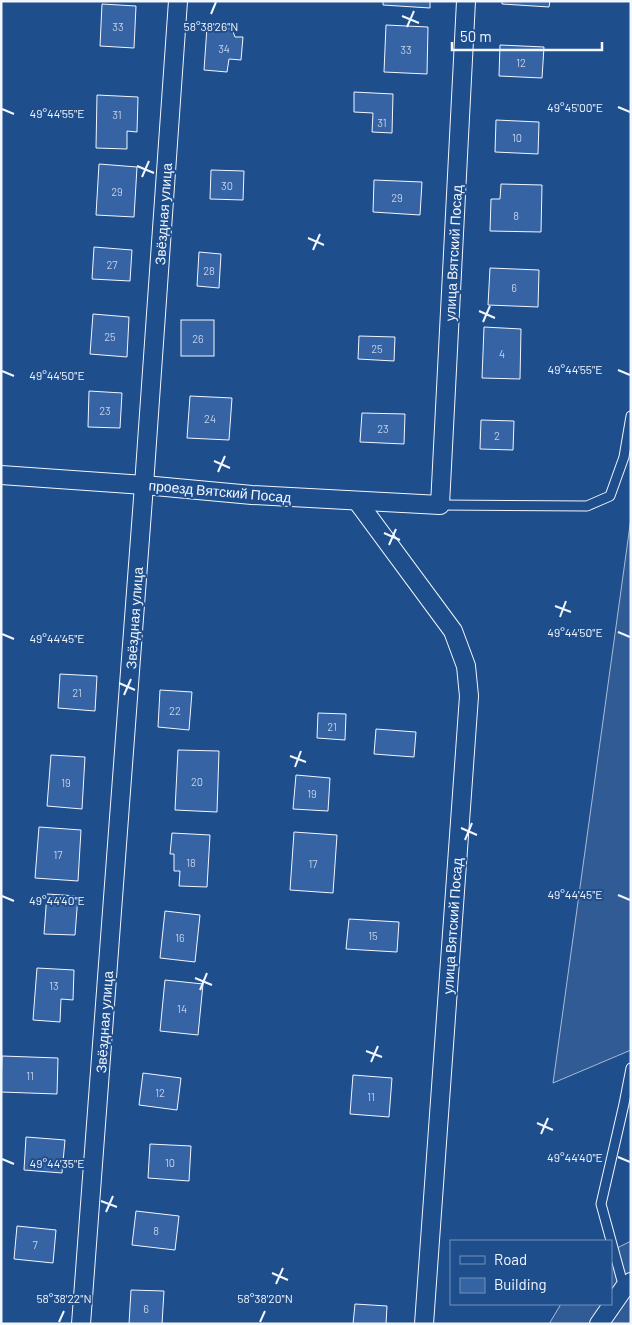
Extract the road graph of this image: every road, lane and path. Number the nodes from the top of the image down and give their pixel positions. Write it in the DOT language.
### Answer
graph roads {
  1 [pos="178,1"];
  2 [pos="466,1"];
  3 [pos="631,416"];
  4 [pos="1,475"];
  5 [pos="144,485"];
  6 [pos="357,501"];
  7 [pos="440,505"];
  8 [pos="631,1068"];
  9 [pos="627,1285"];
  10 [pos="80,1324"];
  11 [pos="424,1324"];
  12 [pos="599,1324"];
  1 -- 5 [label="street, Звёздная улица"];
  2 -- 7 [label="street, улица Вятский Посад"];
  3 -- 7 [label="lane"];
  4 -- 5 [label="street, проезд Вятский Посад"];
  5 -- 6 [label="street, проезд Вятский Посад"];
  5 -- 10 [label="street, Звёздная улица"];
  6 -- 7 [label="street, проезд Вятский Посад"];
  6 -- 11 [label="street, улица Вятский Посад"];
  8 -- 9 [label="lane"];
  9 -- 12 [label="street"];
}
